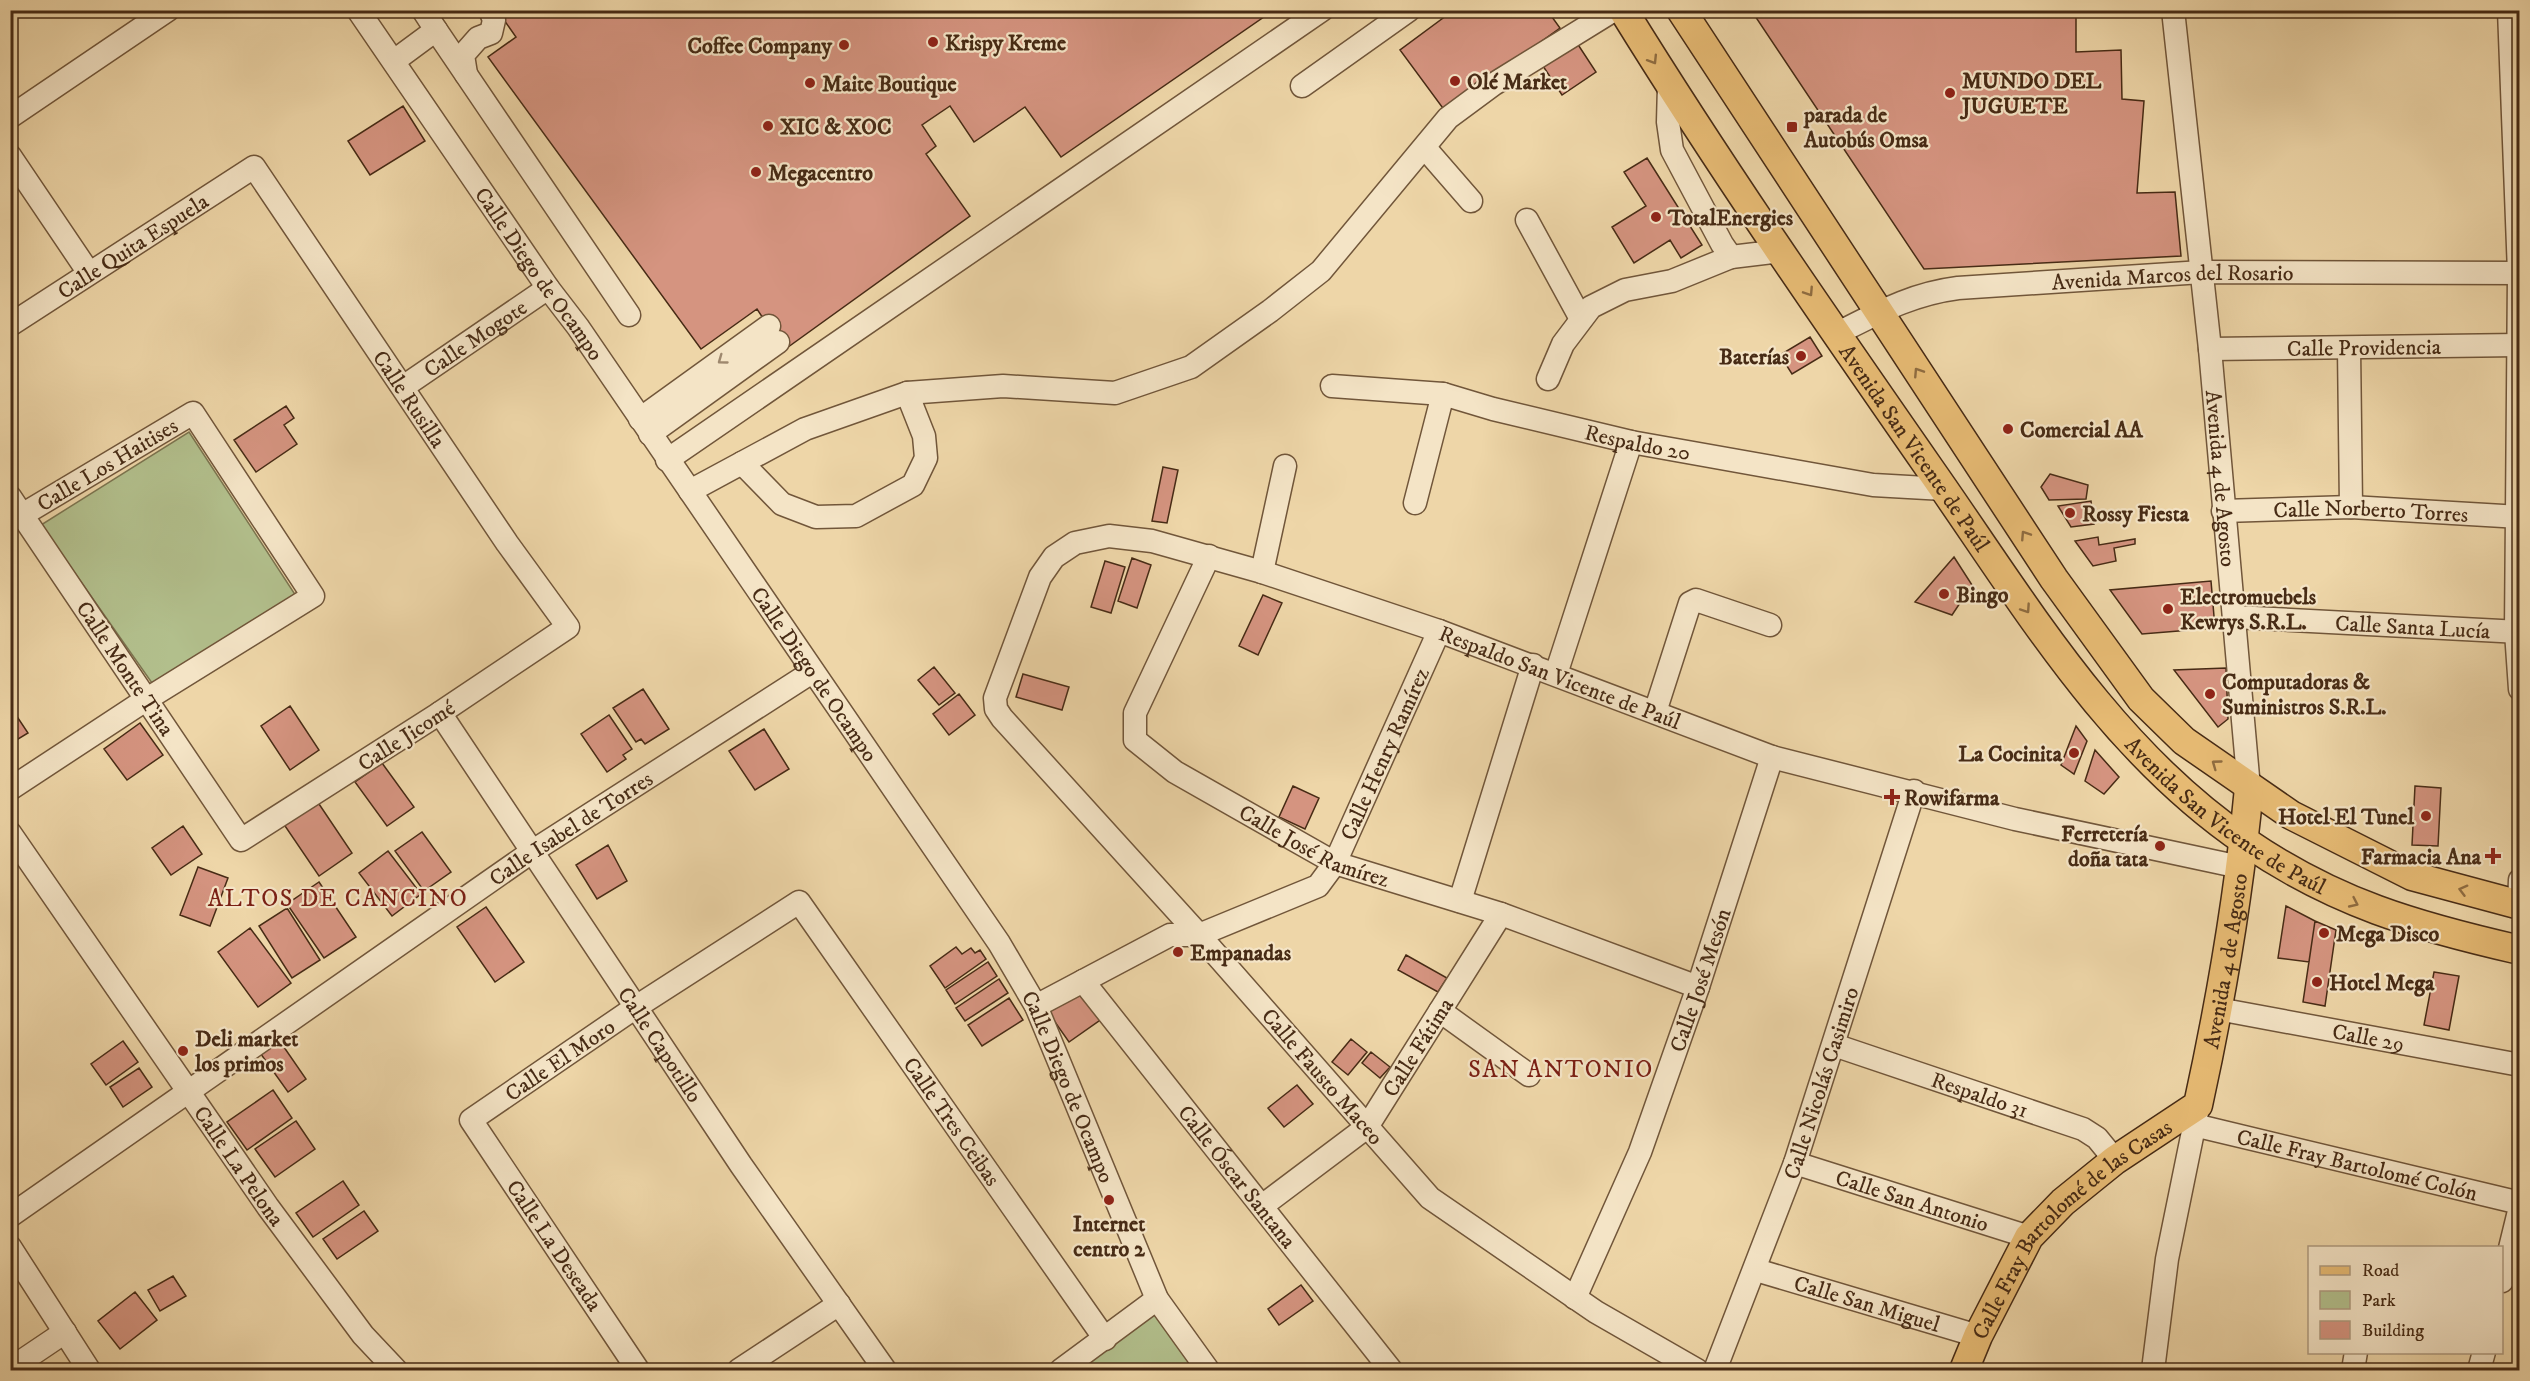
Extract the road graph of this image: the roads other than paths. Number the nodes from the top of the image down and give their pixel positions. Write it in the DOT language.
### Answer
graph roads {
  1 [pos="168,10"];
  2 [pos="358,10"];
  3 [pos="423,10"];
  4 [pos="490,10"];
  5 [pos="1322,10"];
  6 [pos="1409,10"];
  7 [pos="1614,10"];
  8 [pos="1623,10"];
  9 [pos="1681,10"];
  10 [pos="2173,10"];
  11 [pos="2509,10"];
  12 [pos="436,30"];
  13 [pos="394,62"];
  14 [pos="466,74"];
  15 [pos="1669,85"];
  16 [pos="1302,86"];
  17 [pos="10,117"];
  18 [pos="1425,148"];
  19 [pos="10,156"];
  20 [pos="254,167"];
  21 [pos="1471,201"];
  22 [pos="1527,220"];
  23 [pos="1782,251"];
  24 [pos="1731,257"];
  25 [pos="2202,272"];
  26 [pos="89,273"];
  27 [pos="2519,273"];
  28 [pos="548,288"];
  29 [pos="1879,312"];
  30 [pos="629,315"];
  31 [pos="1581,319"];
  32 [pos="10,324"];
  33 [pos="774,334"];
  34 [pos="1836,334"];
  35 [pos="2519,345"];
  36 [pos="2349,348"];
  37 [pos="2211,349"];
  38 [pos="1548,379"];
  39 [pos="1332,386"];
  40 [pos="403,387"];
  41 [pos="907,393"];
  42 [pos="1443,394"];
  43 [pos="2519,400"];
  44 [pos="645,427"];
  45 [pos="1631,442"];
  46 [pos="667,460"];
  47 [pos="742,463"];
  48 [pos="1285,466"];
  49 [pos="1944,489"];
  50 [pos="690,491"];
  51 [pos="1416,503"];
  52 [pos="16,506"];
  53 [pos="2351,507"];
  54 [pos="2223,511"];
  55 [pos="2518,517"];
  56 [pos="1209,556"];
  57 [pos="1262,572"];
  58 [pos="2235,617"];
  59 [pos="1770,625"];
  60 [pos="568,627"];
  61 [pos="1439,631"];
  62 [pos="2518,632"];
  63 [pos="1533,665"];
  64 [pos="812,672"];
  65 [pos="1556,674"];
  66 [pos="2520,689"];
  67 [pos="147,699"];
  68 [pos="1655,712"];
  69 [pos="440,713"];
  70 [pos="1002,718"];
  71 [pos="1772,757"];
  72 [pos="2249,788"];
  73 [pos="10,789"];
  74 [pos="1914,791"];
  75 [pos="10,833"];
  76 [pos="241,840"];
  77 [pos="533,851"];
  78 [pos="2242,854"];
  79 [pos="1335,863"];
  80 [pos="2520,880"];
  81 [pos="1460,901"];
  82 [pos="799,902"];
  83 [pos="2519,905"];
  84 [pos="1501,914"];
  85 [pos="1199,935"];
  86 [pos="2520,950"];
  87 [pos="1083,981"];
  88 [pos="1698,987"];
  89 [pos="1036,1006"];
  90 [pos="636,1007"];
  91 [pos="2218,1009"];
  92 [pos="1440,1011"];
  93 [pos="1834,1045"];
  94 [pos="2520,1065"];
  95 [pos="1529,1075"];
  96 [pos="189,1094"];
  97 [pos="2196,1115"];
  98 [pos="471,1120"];
  99 [pos="1367,1127"];
  100 [pos="2115,1160"];
  101 [pos="1795,1163"];
  102 [pos="2520,1205"];
  103 [pos="1262,1206"];
  104 [pos="10,1216"];
  105 [pos="2029,1237"];
  106 [pos="10,1247"];
  107 [pos="1756,1269"];
  108 [pos="2503,1277"];
  109 [pos="1575,1298"];
  110 [pos="1158,1299"];
  111 [pos="839,1304"];
  112 [pos="65,1332"];
  113 [pos="1978,1336"];
  114 [pos="1105,1339"];
  115 [pos="2356,1354"];
  116 [pos="2484,1354"];
  117 [pos="10,1369"];
  118 [pos="1689,1369"];
  119 [pos="89,1371"];
  120 [pos="396,1371"];
  121 [pos="638,1371"];
  122 [pos="740,1371"];
  123 [pos="885,1371"];
  124 [pos="1061,1371"];
  125 [pos="1208,1371"];
  126 [pos="1391,1371"];
  127 [pos="1715,1371"];
  128 [pos="1964,1371"];
  129 [pos="2153,1371"];
  130 [pos="2353,1371"];
  131 [pos="2480,1371"];
  1 -- 17 [label="street"];
  2 -- 13 [label="street, Calle Diego de Ocampo"];
  3 -- 12 [label="street"];
  4 -- 14 [label="street"];
  5 -- 46 [label="street"];
  6 -- 16 [label="street"];
  7 -- 18 [label="street"];
  8 -- 15 [label="main road, Avenida San Vicente de Paúl, one-way"];
  9 -- 29 [label="main road, Avenida San Vicente de Paúl"];
  10 -- 25 [label="street, Avenida 4 de Agosto"];
  11 -- 27 [label="street"];
  12 -- 13 [label="street"];
  12 -- 14 [label="street"];
  13 -- 28 [label="street, Calle Diego de Ocampo"];
  14 -- 30 [label="street"];
  15 -- 23 [label="main road, Avenida San Vicente de Paúl"];
  15 -- 24 [label="street"];
  18 -- 21 [label="street"];
  18 -- 41 [label="street"];
  19 -- 26 [label="street"];
  20 -- 26 [label="street, Calle Quita Espuela"];
  20 -- 40 [label="street, Calle Rusilla"];
  22 -- 31 [label="street"];
  23 -- 24 [label="street"];
  23 -- 34 [label="main road, Avenida San Vicente de Paúl, one-way"];
  24 -- 31 [label="street"];
  25 -- 27 [label="street, Avenida Marcos del Rosario"];
  25 -- 29 [label="street, Avenida Marcos del Rosario"];
  25 -- 37 [label="street, Avenida 4 de Agosto"];
  26 -- 32 [label="street, Calle Quita Espuela"];
  27 -- 35 [label="street"];
  28 -- 40 [label="street, Calle Mogote"];
  28 -- 44 [label="street, Calle Diego de Ocampo"];
  29 -- 34 [label="street, Avenida Marcos del Rosario"];
  72 -- 29 [label="main road, Avenida San Vicente de Paúl, one-way"];
  31 -- 38 [label="street"];
  33 -- 44 [label="street"];
  34 -- 49 [label="main road, Avenida San Vicente de Paúl"];
  35 -- 36 [label="street, Calle Providencia"];
  35 -- 43 [label="street"];
  36 -- 37 [label="street, Calle Providencia"];
  36 -- 53 [label="street"];
  37 -- 54 [label="street, Avenida 4 de Agosto"];
  39 -- 42 [label="street, Respaldo 20"];
  40 -- 60 [label="street, Calle Rusilla"];
  41 -- 47 [label="street"];
  41 -- 47 [label="street"];
  42 -- 45 [label="street, Respaldo 20"];
  42 -- 51 [label="street"];
  43 -- 55 [label="street"];
  44 -- 46 [label="street, Calle Diego de Ocampo"];
  45 -- 49 [label="street, Respaldo 20"];
  45 -- 65 [label="street"];
  46 -- 50 [label="street, Calle Diego de Ocampo"];
  47 -- 50 [label="street"];
  48 -- 57 [label="street"];
  49 -- 78 [label="main road, Avenida San Vicente de Paúl, one-way"];
  50 -- 64 [label="street, Calle Diego de Ocampo"];
  52 -- 67 [label="street, Calle Monte Tina"];
  52 -- 67 [label="street, Calle Los Haitises"];
  53 -- 54 [label="street, Calle Norberto Torres"];
  53 -- 55 [label="street, Calle Norberto Torres"];
  54 -- 58 [label="street, Avenida 4 de Agosto"];
  55 -- 62 [label="street"];
  56 -- 57 [label="street, Respaldo San Vicente de Paúl"];
  56 -- 70 [label="street, Respaldo San Vicente de Paúl"];
  56 -- 79 [label="street, Calle José Ramírez"];
  57 -- 61 [label="street, Respaldo San Vicente de Paúl"];
  58 -- 62 [label="street, Calle Santa Lucía"];
  58 -- 72 [label="street, Avenida 4 de Agosto"];
  59 -- 68 [label="street"];
  60 -- 69 [label="street, Calle Jicomé"];
  61 -- 63 [label="street, Respaldo San Vicente de Paúl"];
  61 -- 79 [label="street, Calle Henry Ramírez"];
  62 -- 66 [label="street"];
  63 -- 65 [label="street, Respaldo San Vicente de Paúl"];
  63 -- 81 [label="street"];
  64 -- 77 [label="street, Calle Isabel de Torres"];
  64 -- 89 [label="street, Calle Diego de Ocampo"];
  65 -- 68 [label="street, Respaldo San Vicente de Paúl"];
  67 -- 73 [label="street"];
  67 -- 76 [label="street, Calle Monte Tina"];
  68 -- 71 [label="street, Respaldo San Vicente de Paúl"];
  69 -- 76 [label="street, Calle Jicomé"];
  69 -- 77 [label="street, Calle Capotillo"];
  70 -- 85 [label="street, Calle Fausto Maceo"];
  71 -- 74 [label="street, Respaldo San Vicente de Paúl"];
  71 -- 88 [label="street, Calle José Mesón"];
  72 -- 78 [label="main road, Avenida 4 de Agosto"];
  83 -- 72 [label="main road, Avenida San Vicente de Paúl, one-way"];
  74 -- 78 [label="street, Respaldo San Vicente de Paúl"];
  74 -- 93 [label="street, Calle Nicolás Casimiro"];
  75 -- 96 [label="street, Calle La Pelona"];
  77 -- 90 [label="street, Calle Capotillo"];
  77 -- 96 [label="street, Calle Isabel de Torres"];
  78 -- 86 [label="main road, Avenida San Vicente de Paúl, one-way"];
  78 -- 91 [label="main road, Avenida 4 de Agosto"];
  79 -- 81 [label="street, Calle José Ramírez"];
  79 -- 85 [label="street, Calle Henry Ramírez"];
  80 -- 83 [label="street"];
  81 -- 84 [label="street, Calle José Ramírez"];
  82 -- 90 [label="street, Calle El Moro"];
  82 -- 114 [label="street, Calle Tres Ceibas"];
  84 -- 88 [label="street, Calle José Ramírez"];
  84 -- 92 [label="street, Calle Fátima"];
  85 -- 87 [label="street, Calle Henry Ramírez"];
  85 -- 99 [label="street, Calle Fausto Maceo"];
  87 -- 89 [label="street, Calle Henry Ramírez"];
  87 -- 103 [label="street, Calle Óscar Santana"];
  88 -- 109 [label="street, Calle José Mesón"];
  89 -- 110 [label="street, Calle Diego de Ocampo"];
  90 -- 98 [label="street, Calle El Moro"];
  90 -- 111 [label="street, Calle Capotillo"];
  91 -- 94 [label="street, Calle 29"];
  91 -- 97 [label="main road, Avenida 4 de Agosto"];
  92 -- 95 [label="street"];
  92 -- 99 [label="street, Calle Fátima"];
  93 -- 100 [label="street, Respaldo 31"];
  93 -- 101 [label="street, Calle Nicolás Casimiro"];
  96 -- 104 [label="street, Calle Isabel de Torres"];
  96 -- 120 [label="street, Calle La Pelona"];
  97 -- 100 [label="main road, Calle Fray Bartolomé de las Casas"];
  97 -- 102 [label="street, Calle Fray Bartolomé Colón"];
  97 -- 129 [label="street, Avenida 4 de Agosto"];
  98 -- 121 [label="street, Calle La Deseada"];
  99 -- 103 [label="street, Calle Fátima"];
  99 -- 109 [label="street, Calle Fausto Maceo"];
  100 -- 105 [label="main road, Calle Fray Bartolomé de las Casas"];
  101 -- 105 [label="street, Calle San Antonio"];
  101 -- 107 [label="street, Calle Nicolás Casimiro"];
  102 -- 108 [label="street"];
  103 -- 126 [label="street, Calle Óscar Santana"];
  105 -- 113 [label="main road, Calle Fray Bartolomé de las Casas"];
  106 -- 112 [label="street"];
  107 -- 113 [label="street, Calle San Miguel"];
  107 -- 127 [label="street, Calle Nicolás Casimiro"];
  109 -- 118 [label="street, Calle Fausto Maceo"];
  110 -- 114 [label="street"];
  110 -- 125 [label="street, Calle Diego de Ocampo"];
  111 -- 122 [label="street"];
  111 -- 123 [label="street, Calle Capotillo"];
  112 -- 117 [label="street"];
  112 -- 119 [label="street"];
  113 -- 128 [label="main road, Calle Fray Bartolomé de las Casas"];
  114 -- 124 [label="street"];
  115 -- 130 [label="street"];
  116 -- 131 [label="street"];
}
